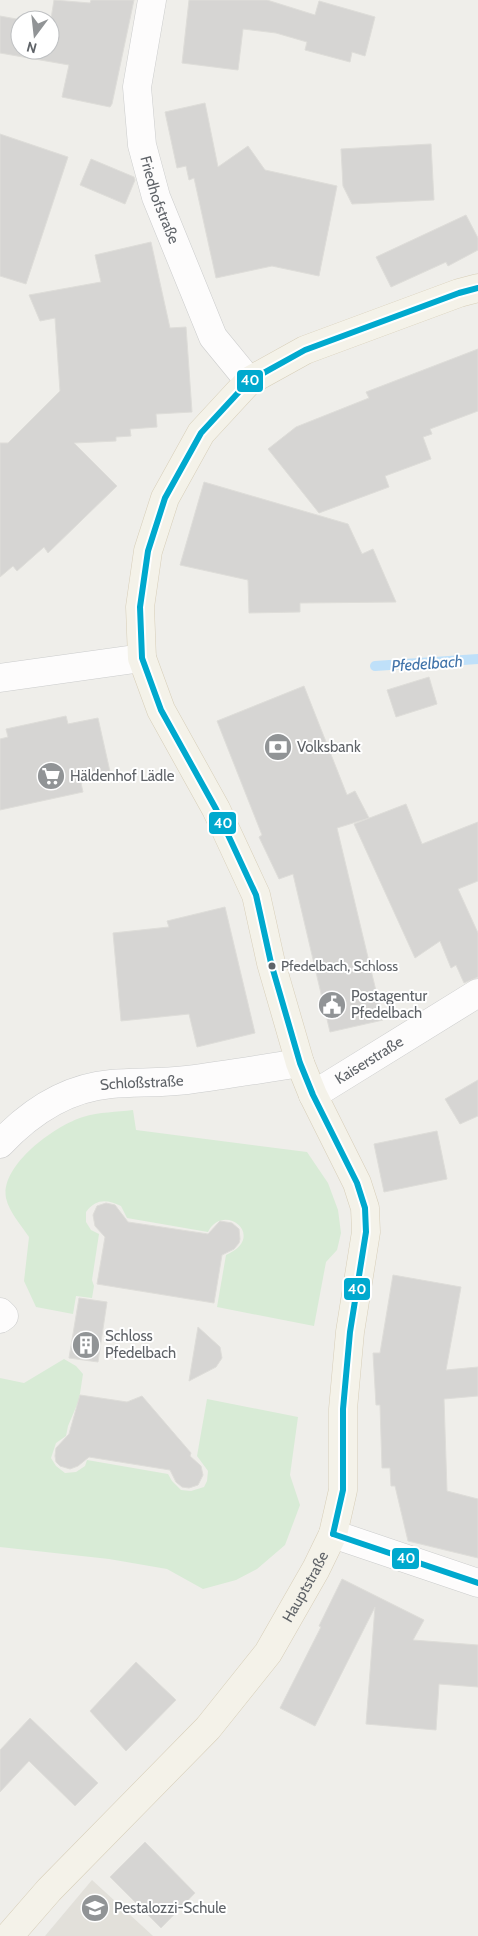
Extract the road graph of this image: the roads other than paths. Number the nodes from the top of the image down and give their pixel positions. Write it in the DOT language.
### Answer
graph roads {
  1 [pos="152,0"];
  2 [pos="478,288"];
  3 [pos="249,381"];
  4 [pos="142,658"];
  5 [pos="0,678"];
  6 [pos="478,993"];
  7 [pos="300,1063"];
  8 [pos="313,1095"];
  9 [pos="0,1144"];
  10 [pos="0,1312"];
  11 [pos="0,1319"];
  12 [pos="333,1534"];
  13 [pos="478,1583"];
  14 [pos="9,1936"];
  1 -- 3 [label="street, Friedhofstraße"];
  2 -- 3 [label="main road, Hauptstraße"];
  3 -- 4 [label="main road, Hauptstraße"];
  4 -- 5 [label="street"];
  4 -- 7 [label="main road, Hauptstraße"];
  6 -- 8 [label="street, Kaiserstraße"];
  7 -- 8 [label="main road, Hauptstraße"];
  7 -- 9 [label="street, Schloßstraße"];
  8 -- 12 [label="main road, Hauptstraße"];
  10 -- 11 [label="street"];
  12 -- 13 [label="street"];
  12 -- 14 [label="main road, Hauptstraße"];
}
